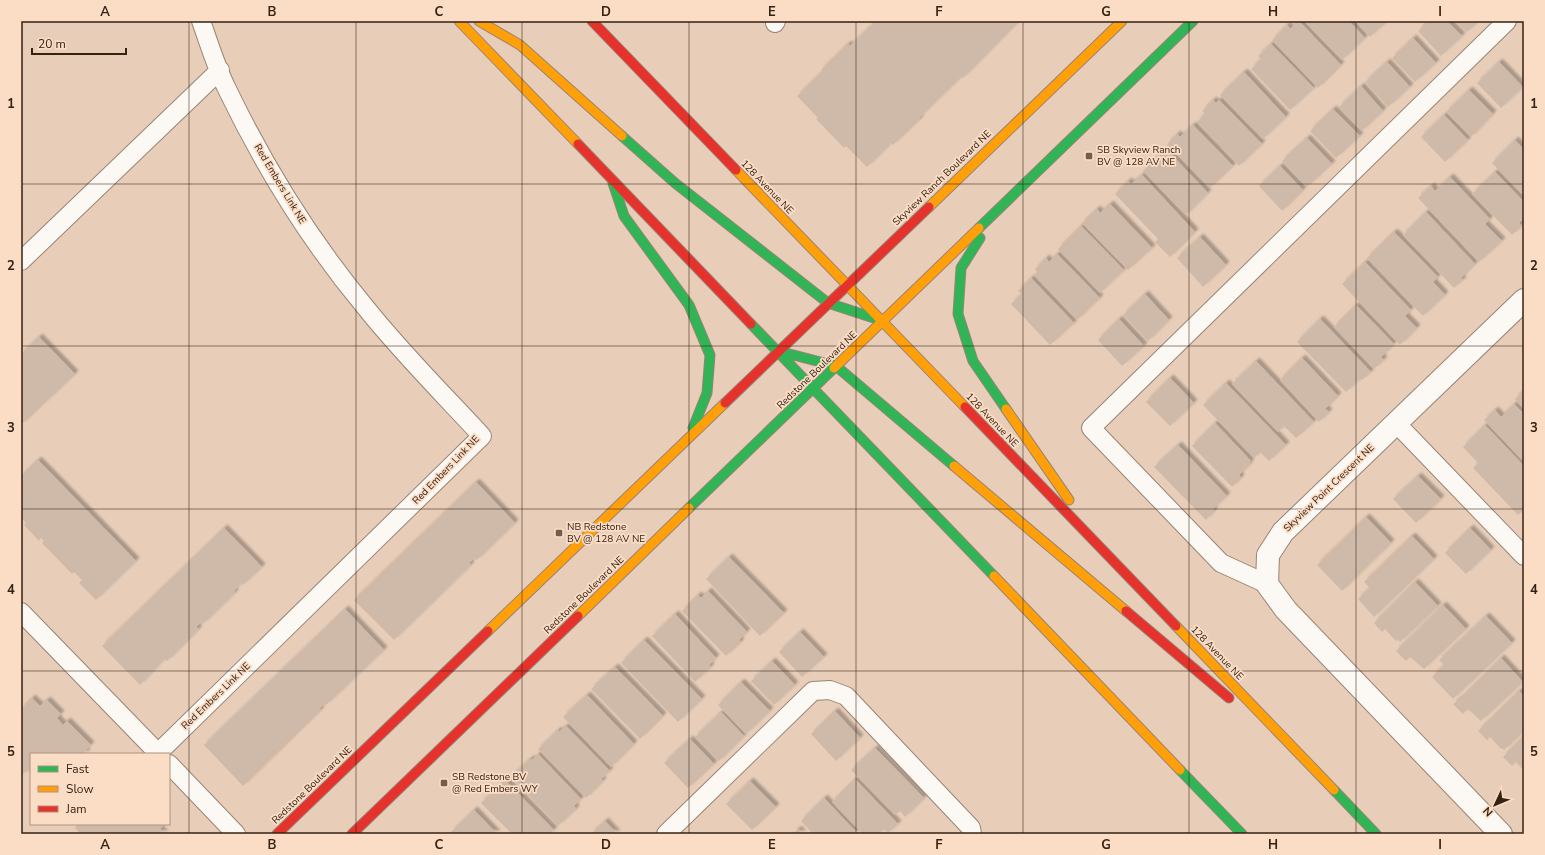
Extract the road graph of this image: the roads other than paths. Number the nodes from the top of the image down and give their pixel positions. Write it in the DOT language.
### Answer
graph roads {
  1 [pos="201,21"];
  2 [pos="460,21"];
  3 [pos="479,21"];
  4 [pos="592,21"];
  5 [pos="1122,21"];
  6 [pos="1193,21"];
  7 [pos="1507,21"];
  8 [pos="220,70"];
  9 [pos="611,178"];
  10 [pos="997,211"];
  11 [pos="21,261"];
  12 [pos="847,285"];
  13 [pos="1524,300"];
  14 [pos="828,303"];
  15 [pos="883,321"];
  16 [pos="778,351"];
  17 [pos="836,366"];
  18 [pos="814,388"];
  19 [pos="1396,423"];
  20 [pos="690,435"];
  21 [pos="1102,550"];
  22 [pos="1524,556"];
  23 [pos="1267,584"];
  24 [pos="21,612"];
  25 [pos="158,753"];
  26 [pos="166,753"];
  27 [pos="1300,754"];
  28 [pos="170,765"];
  29 [pos="236,834"];
  30 [pos="277,834"];
  31 [pos="352,834"];
  32 [pos="666,834"];
  33 [pos="972,834"];
  34 [pos="1242,834"];
  35 [pos="1376,834"];
  36 [pos="1501,834"];
  1 -- 8 [label="lane, Red Embers Link NE"];
  2 -- 9 [label="main road"];
  3 -- 14 [label="main road"];
  4 -- 12 [label="main road, 128 Avenue NE"];
  5 -- 12 [label="main road, Skyview Ranch Boulevard NE"];
  6 -- 10 [label="main road"];
  7 -- 23 [label="lane"];
  8 -- 11 [label="lane"];
  8 -- 26 [label="lane, Red Embers Link NE"];
  9 -- 16 [label="main road"];
  9 -- 20 [label="main road"];
  10 -- 15 [label="main road"];
  10 -- 21 [label="main road"];
  12 -- 14 [label="main road, Skyview Ranch Boulevard NE"];
  12 -- 15 [label="main road, 128 Avenue NE"];
  13 -- 19 [label="street, Skyview Point Crescent NE"];
  14 -- 15 [label="main road"];
  14 -- 16 [label="main road, Skyview Ranch Boulevard NE"];
  15 -- 17 [label="main road, Redstone Boulevard NE"];
  15 -- 21 [label="main road, 128 Avenue NE"];
  16 -- 17 [label="main road"];
  16 -- 18 [label="main road"];
  16 -- 20 [label="main road, Redstone Boulevard NE"];
  17 -- 18 [label="main road, Redstone Boulevard NE"];
  17 -- 27 [label="main road"];
  18 -- 31 [label="main road, Redstone Boulevard NE"];
  18 -- 34 [label="main road"];
  19 -- 22 [label="lane"];
  19 -- 23 [label="street, Skyview Point Crescent NE"];
  20 -- 30 [label="main road, Redstone Boulevard NE"];
  21 -- 27 [label="main road, 128 Avenue NE"];
  23 -- 36 [label="street"];
  24 -- 25 [label="lane"];
  27 -- 35 [label="main road, 128 Avenue NE"];
  28 -- 29 [label="lane"];
  32 -- 33 [label="lane"];
}
